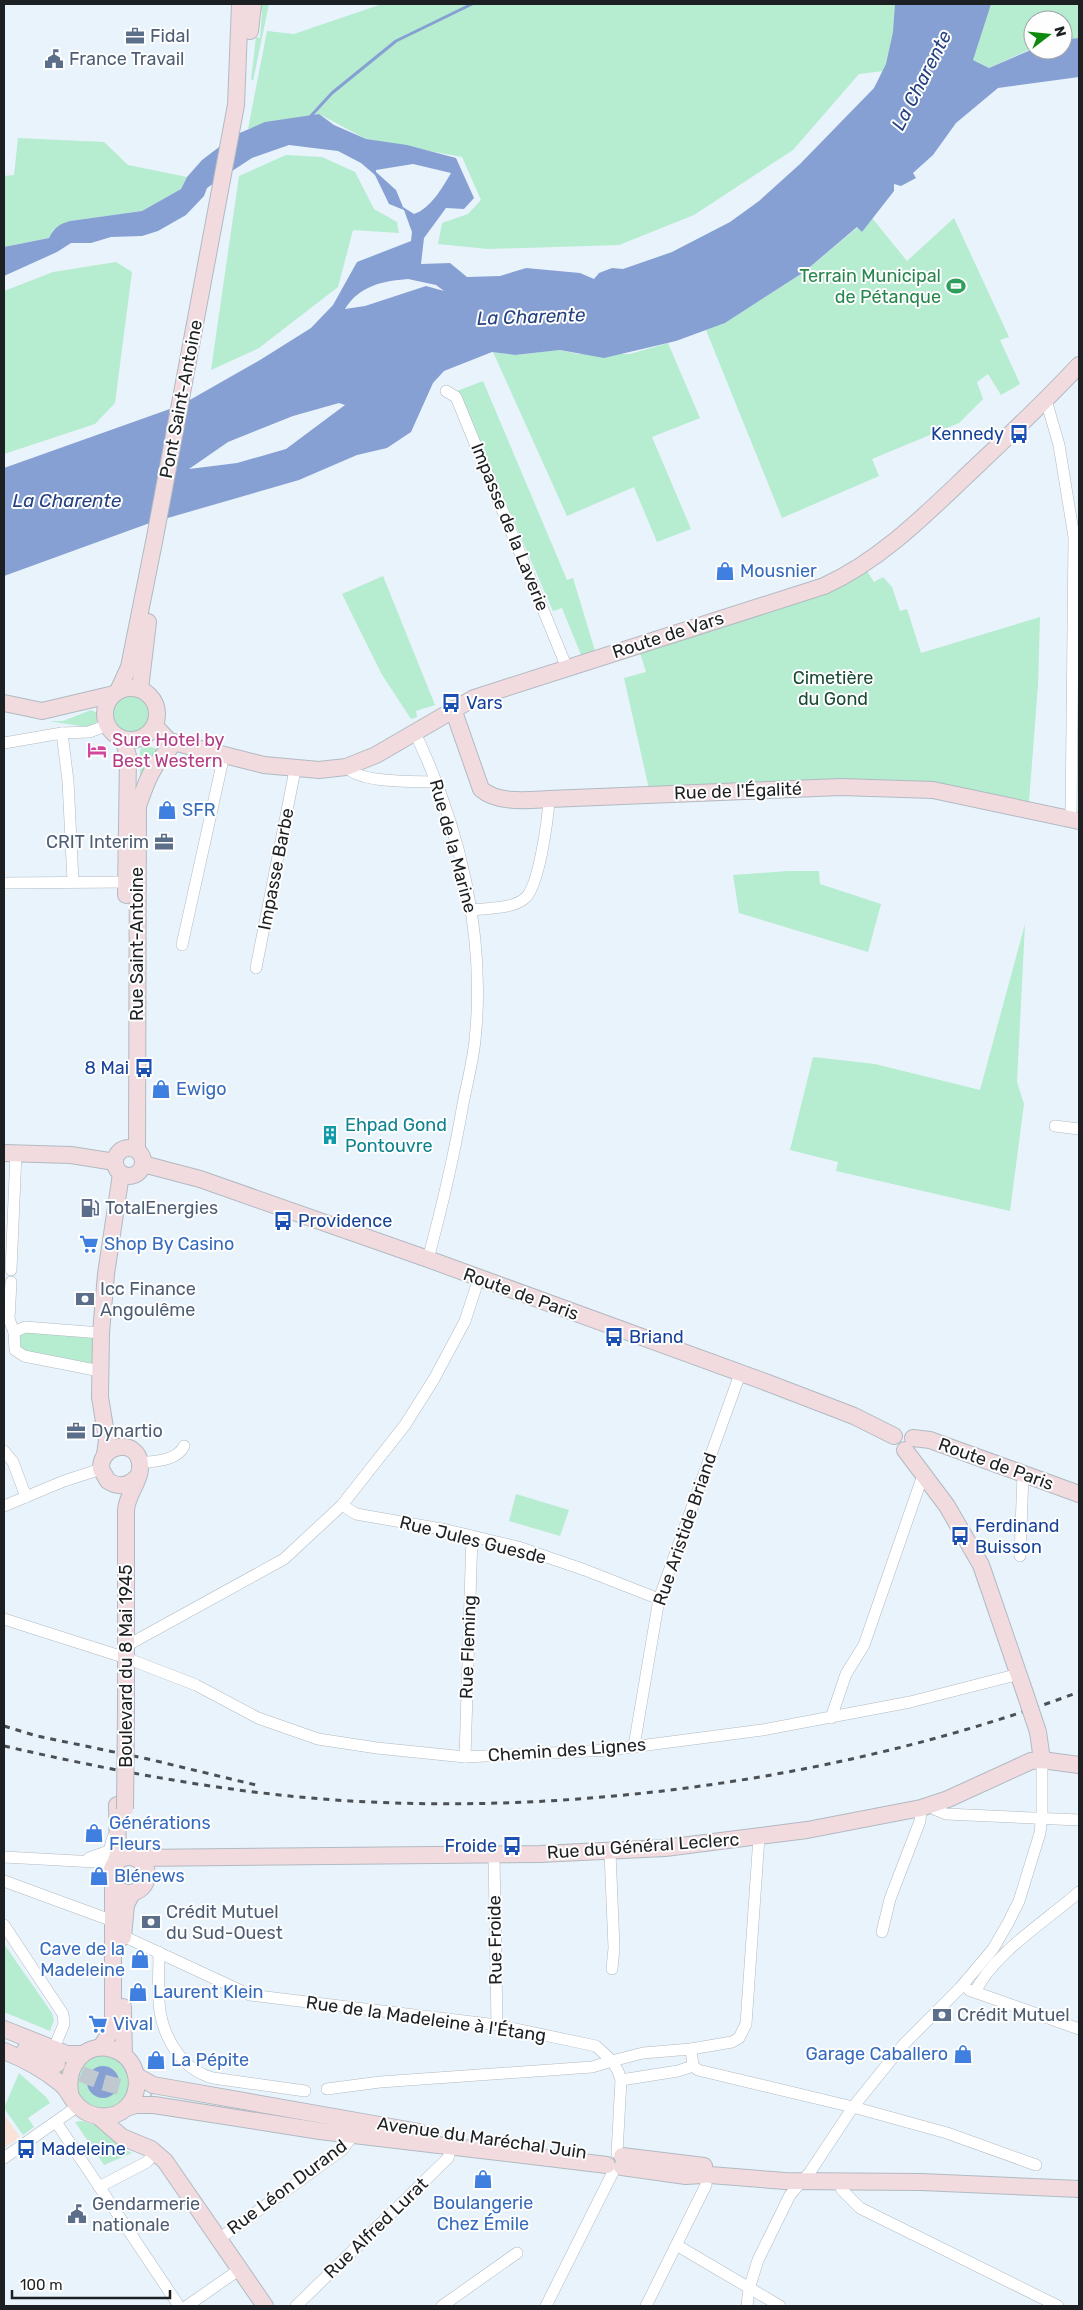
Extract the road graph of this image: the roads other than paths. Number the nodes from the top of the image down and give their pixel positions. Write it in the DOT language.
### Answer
graph roads {
  1 [pos="240,4"];
  2 [pos="253,4"];
  3 [pos="240,105"];
  4 [pos="1079,365"];
  5 [pos="446,391"];
  6 [pos="1046,400"];
  7 [pos="1076,536"];
  8 [pos="1076,623"];
  9 [pos="135,667"];
  10 [pos="567,668"];
  11 [pos="140,689"];
  12 [pos="116,692"];
  13 [pos="84,700"];
  14 [pos="4,703"];
  15 [pos="453,708"];
  16 [pos="107,717"];
  17 [pos="155,726"];
  18 [pos="414,731"];
  19 [pos="62,733"];
  20 [pos="123,739"];
  21 [pos="140,739"];
  22 [pos="4,743"];
  23 [pos="170,748"];
  24 [pos="196,750"];
  25 [pos="224,755"];
  26 [pos="1075,764"];
  27 [pos="346,767"];
  28 [pos="296,770"];
  29 [pos="437,782"];
  30 [pos="549,799"];
  31 [pos="138,806"];
  32 [pos="1075,820"];
  33 [pos="73,881"];
  34 [pos="126,882"];
  35 [pos="4,883"];
  36 [pos="472,910"];
  37 [pos="182,945"];
  38 [pos="256,968"];
  39 [pos="1055,1126"];
  40 [pos="1079,1129"];
  41 [pos="10,1153"];
  42 [pos="135,1154"];
  43 [pos="123,1171"];
  44 [pos="428,1259"];
  45 [pos="477,1277"];
  46 [pos="14,1332"];
  47 [pos="102,1333"];
  48 [pos="100,1372"];
  49 [pos="740,1374"];
  50 [pos="909,1444"];
  51 [pos="184,1446"];
  52 [pos="130,1448"];
  53 [pos="4,1451"];
  54 [pos="105,1468"];
  55 [pos="139,1470"];
  56 [pos="1023,1474"];
  57 [pos="923,1476"];
  58 [pos="1079,1494"];
  59 [pos="26,1497"];
  60 [pos="342,1505"];
  61 [pos="4,1506"];
  62 [pos="472,1536"];
  63 [pos="1020,1556"];
  64 [pos="123,1589"];
  65 [pos="659,1599"];
  66 [pos="4,1619"];
  67 [pos="124,1647"];
  68 [pos="1019,1674"];
  69 [pos="831,1718"];
  70 [pos="634,1746"];
  71 [pos="465,1757"];
  72 [pos="1042,1760"];
  73 [pos="1079,1765"];
  74 [pos="925,1806"];
  75 [pos="121,1807"];
  76 [pos="1042,1816"];
  77 [pos="1079,1820"];
  78 [pos="760,1837"];
  79 [pos="610,1852"];
  80 [pos="494,1855"];
  81 [pos="4,1857"];
  82 [pos="134,1857"];
  83 [pos="194,1858"];
  84 [pos="78,1861"];
  85 [pos="115,1862"];
  86 [pos="147,1878"];
  87 [pos="4,1881"];
  88 [pos="114,1885"];
  89 [pos="1079,1892"];
  90 [pos="132,1893"];
  91 [pos="113,1921"];
  92 [pos="4,1925"];
  93 [pos="882,1932"];
  94 [pos="123,1936"];
  95 [pos="159,1952"];
  96 [pos="612,1968"];
  97 [pos="960,1988"];
  98 [pos="975,1992"];
  99 [pos="497,2025"];
  100 [pos="4,2029"];
  101 [pos="1079,2029"];
  102 [pos="4,2041"];
  103 [pos="101,2048"];
  104 [pos="691,2049"];
  105 [pos="4,2051"];
  106 [pos="82,2054"];
  107 [pos="124,2055"];
  108 [pos="56,2056"];
  109 [pos="612,2061"];
  110 [pos="692,2066"];
  111 [pos="137,2076"];
  112 [pos="213,2078"];
  113 [pos="620,2080"];
  114 [pos="327,2089"];
  115 [pos="305,2091"];
  116 [pos="70,2092"];
  117 [pos="209,2095"];
  118 [pos="152,2096"];
  119 [pos="78,2106"];
  120 [pos="853,2107"];
  121 [pos="124,2109"];
  122 [pos="99,2116"];
  123 [pos="56,2122"];
  124 [pos="354,2128"];
  125 [pos="139,2144"];
  126 [pos="155,2152"];
  127 [pos="448,2154"];
  128 [pos="4,2158"];
  129 [pos="615,2161"];
  130 [pos="1036,2165"];
  131 [pos="706,2171"];
  132 [pos="805,2177"];
  133 [pos="839,2182"];
  134 [pos="921,2182"];
  135 [pos="99,2187"];
  136 [pos="1079,2189"];
  137 [pos="219,2239"];
  138 [pos="678,2246"];
  139 [pos="518,2253"];
  140 [pos="240,2269"];
  141 [pos="749,2289"];
  142 [pos="179,2306"];
  143 [pos="187,2306"];
  144 [pos="265,2306"];
  145 [pos="296,2306"];
  146 [pos="442,2306"];
  147 [pos="546,2306"];
  148 [pos="646,2306"];
  149 [pos="747,2306"];
  150 [pos="780,2306"];
  151 [pos="1058,2306"];
  1 -- 3 [label="main road"];
  2 -- 3 [label="main road"];
  3 -- 9 [label="main road, Pont Saint-Antoine"];
  4 -- 6 [label="main road, Route de Vars"];
  5 -- 10 [label="street, Impasse de la Laverie"];
  6 -- 7 [label="street"];
  6 -- 10 [label="main road, Route de Vars"];
  7 -- 8 [label="street"];
  8 -- 26 [label="street"];
  9 -- 11 [label="main road, Pont Saint-Antoine"];
  9 -- 12 [label="main road, Pont Saint-Antoine"];
  10 -- 15 [label="main road, Route de Vars"];
  11 -- 12 [label="main road"];
  11 -- 17 [label="main road"];
  12 -- 13 [label="main road"];
  12 -- 16 [label="main road"];
  13 -- 14 [label="main road"];
  13 -- 16 [label="main road"];
  15 -- 18 [label="main road, Route de Vars"];
  15 -- 30 [label="main road, Rue de l'Égalité"];
  16 -- 19 [label="street"];
  16 -- 20 [label="main road"];
  17 -- 21 [label="main road"];
  17 -- 24 [label="main road, Route de Vars"];
  18 -- 27 [label="main road, Route de Vars"];
  18 -- 29 [label="street, Rue de la Marine"];
  19 -- 22 [label="street"];
  19 -- 33 [label="street"];
  20 -- 21 [label="main road"];
  20 -- 34 [label="main road, Rue Saint-Antoine"];
  21 -- 23 [label="main road, Route de Vars"];
  21 -- 31 [label="main road"];
  23 -- 24 [label="main road, Route de Vars"];
  23 -- 31 [label="main road, Rue Saint-Antoine"];
  24 -- 25 [label="main road, Route de Vars"];
  25 -- 28 [label="main road, Route de Vars"];
  25 -- 37 [label="street"];
  26 -- 32 [label="street"];
  27 -- 28 [label="main road, Route de Vars"];
  27 -- 29 [label="street"];
  28 -- 38 [label="street, Impasse Barbe"];
  29 -- 36 [label="street, Rue de la Marine"];
  30 -- 32 [label="main road, Rue de l'Égalité"];
  30 -- 36 [label="street"];
  31 -- 42 [label="main road, Rue Saint-Antoine"];
  33 -- 34 [label="street"];
  33 -- 35 [label="street"];
  34 -- 42 [label="main road, Rue Saint-Antoine"];
  36 -- 44 [label="street, Rue de la Marine"];
  39 -- 40 [label="street"];
  41 -- 43 [label="main road"];
  41 -- 46 [label="street"];
  42 -- 43 [label="main road"];
  42 -- 43 [label="main road"];
  42 -- 44 [label="main road, Route de Paris"];
  43 -- 47 [label="main road, Boulevard du 8 Mai 1945"];
  43 -- 52 [label="main road"];
  44 -- 45 [label="main road, Route de Paris"];
  45 -- 49 [label="main road, Route de Paris"];
  45 -- 60 [label="street"];
  46 -- 47 [label="street"];
  46 -- 48 [label="street"];
  47 -- 48 [label="main road, Boulevard du 8 Mai 1945"];
  48 -- 54 [label="main road, Boulevard du 8 Mai 1945"];
  49 -- 50 [label="main road, Route de Paris"];
  49 -- 65 [label="street, Rue Aristide Briand"];
  50 -- 56 [label="main road, Route de Paris"];
  50 -- 57 [label="main road"];
  51 -- 55 [label="street"];
  52 -- 54 [label="main road"];
  52 -- 55 [label="main road"];
  53 -- 59 [label="street"];
  54 -- 55 [label="main road"];
  54 -- 59 [label="street"];
  54 -- 64 [label="main road, Boulevard du 8 Mai 1945"];
  55 -- 64 [label="main road, Boulevard du 8 Mai 1945"];
  56 -- 58 [label="main road, Route de Paris"];
  56 -- 63 [label="street"];
  57 -- 68 [label="main road"];
  57 -- 69 [label="street"];
  59 -- 61 [label="street"];
  60 -- 62 [label="street, Rue Jules Guesde"];
  60 -- 67 [label="street"];
  62 -- 65 [label="street, Rue Jules Guesde"];
  62 -- 71 [label="street, Rue Fleming"];
  64 -- 67 [label="main road, Boulevard du 8 Mai 1945"];
  65 -- 70 [label="street, Rue Aristide Briand"];
  66 -- 67 [label="street, Chemin des Lignes"];
  67 -- 71 [label="street, Chemin des Lignes"];
  67 -- 75 [label="main road, Boulevard du 8 Mai 1945"];
  68 -- 69 [label="street, Chemin des Lignes"];
  68 -- 72 [label="main road, bridge"];
  69 -- 70 [label="street, Chemin des Lignes"];
  70 -- 71 [label="street, Chemin des Lignes"];
  72 -- 73 [label="main road, Rue du Général Leclerc"];
  72 -- 74 [label="main road, Rue du Général Leclerc"];
  72 -- 76 [label="street"];
  74 -- 76 [label="street"];
  74 -- 78 [label="main road, Rue du Général Leclerc"];
  74 -- 93 [label="street"];
  75 -- 82 [label="main road, Boulevard du 8 Mai 1945"];
  75 -- 84 [label="street"];
  75 -- 85 [label="main road, Boulevard du 8 Mai 1945"];
  76 -- 77 [label="street"];
  76 -- 97 [label="street"];
  78 -- 79 [label="main road, Rue du Général Leclerc"];
  78 -- 104 [label="street"];
  79 -- 80 [label="main road, Rue du Général Leclerc"];
  79 -- 96 [label="street"];
  80 -- 83 [label="main road, Rue du Général Leclerc"];
  80 -- 99 [label="street, Rue Froide"];
  81 -- 84 [label="street"];
  82 -- 83 [label="main road, Rue du Général Leclerc"];
  82 -- 85 [label="main road"];
  82 -- 86 [label="main road"];
  83 -- 86 [label="main road"];
  84 -- 85 [label="street"];
  85 -- 88 [label="main road"];
  86 -- 90 [label="main road"];
  87 -- 91 [label="street"];
  88 -- 90 [label="main road"];
  88 -- 91 [label="main road"];
  89 -- 98 [label="street"];
  90 -- 94 [label="main road"];
  91 -- 103 [label="main road"];
  92 -- 108 [label="street"];
  94 -- 95 [label="street, Rue de la Madeleine à l'Étang"];
  94 -- 107 [label="main road"];
  95 -- 99 [label="street, Rue de la Madeleine à l'Étang"];
  95 -- 112 [label="street"];
  97 -- 98 [label="street"];
  97 -- 120 [label="street"];
  98 -- 101 [label="street"];
  99 -- 109 [label="street, Rue de la Madeleine à l'Étang"];
  100 -- 108 [label="main road"];
  102 -- 108 [label="main road"];
  103 -- 106 [label="main road"];
  103 -- 107 [label="main road"];
  104 -- 109 [label="street"];
  104 -- 110 [label="street"];
  105 -- 116 [label="main road"];
  106 -- 108 [label="main road"];
  106 -- 116 [label="main road"];
  107 -- 111 [label="main road"];
  109 -- 113 [label="street"];
  109 -- 114 [label="street"];
  110 -- 113 [label="street"];
  110 -- 120 [label="street"];
  111 -- 117 [label="main road, Avenue du Maréchal Juin"];
  111 -- 121 [label="main road"];
  112 -- 115 [label="street"];
  112 -- 117 [label="street"];
  113 -- 129 [label="street"];
  116 -- 119 [label="main road"];
  117 -- 124 [label="main road, Avenue du Maréchal Juin"];
  118 -- 124 [label="main road, Avenue du Maréchal Juin"];
  119 -- 122 [label="main road"];
  119 -- 123 [label="street"];
  120 -- 130 [label="street"];
  120 -- 132 [label="street"];
  121 -- 122 [label="main road"];
  121 -- 124 [label="main road, Avenue du Maréchal Juin"];
  121 -- 125 [label="main road"];
  122 -- 125 [label="main road"];
  123 -- 128 [label="street"];
  123 -- 135 [label="street"];
  124 -- 127 [label="main road, Avenue du Maréchal Juin"];
  124 -- 129 [label="main road, Avenue du Maréchal Juin"];
  124 -- 137 [label="street, Rue Léon Durand"];
  125 -- 126 [label="main road"];
  126 -- 135 [label="street"];
  126 -- 137 [label="main road"];
  127 -- 129 [label="main road, Avenue du Maréchal Juin"];
  127 -- 145 [label="street, Rue Alfred Lurat"];
  129 -- 131 [label="main road, Avenue du Maréchal Juin"];
  129 -- 147 [label="street"];
  131 -- 132 [label="main road, Avenue du Maréchal Juin"];
  131 -- 138 [label="street"];
  132 -- 133 [label="main road, Avenue du Maréchal Juin"];
  132 -- 134 [label="main road, Avenue du Maréchal Juin"];
  132 -- 141 [label="street"];
  133 -- 134 [label="main road, Avenue du Maréchal Juin"];
  133 -- 151 [label="street"];
  134 -- 136 [label="main road, Avenue du Maréchal Juin"];
  135 -- 142 [label="street"];
  137 -- 140 [label="main road"];
  138 -- 141 [label="street"];
  138 -- 148 [label="street"];
  139 -- 146 [label="street"];
  140 -- 143 [label="street"];
  140 -- 144 [label="main road"];
  141 -- 149 [label="street"];
  141 -- 150 [label="street"];
}
